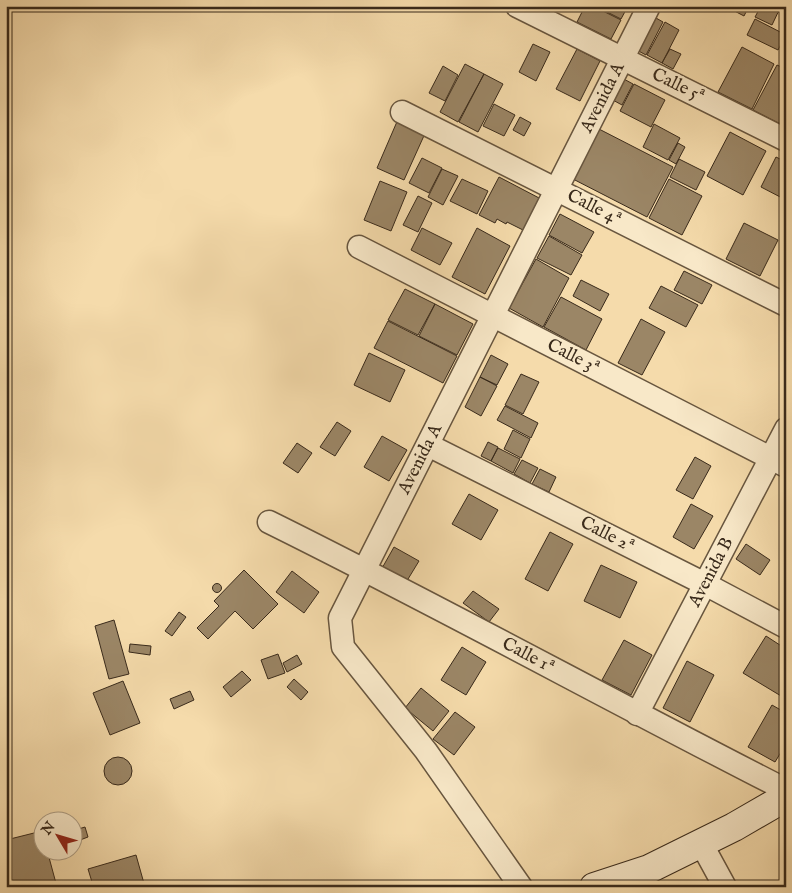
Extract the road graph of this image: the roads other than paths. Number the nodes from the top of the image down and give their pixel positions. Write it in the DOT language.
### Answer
graph roads {
  1 [pos="517,6"];
  2 [pos="649,6"];
  3 [pos="623,59"];
  4 [pos="402,112"];
  5 [pos="786,140"];
  6 [pos="557,190"];
  7 [pos="359,247"];
  8 [pos="786,305"];
  9 [pos="493,316"];
  10 [pos="786,429"];
  11 [pos="428,445"];
  12 [pos="778,462"];
  13 [pos="269,522"];
  14 [pos="364,569"];
  15 [pos="705,584"];
  16 [pos="786,627"];
  17 [pos="638,714"];
  18 [pos="786,790"];
  19 [pos="786,797"];
  20 [pos="701,843"];
  21 [pos="521,887"];
  22 [pos="594,887"];
  23 [pos="725,887"];
  1 -- 3 [label="street, Calle 5ª"];
  2 -- 3 [label="street, Avenida A"];
  3 -- 5 [label="street, Calle 5ª"];
  3 -- 6 [label="street, Avenida A"];
  4 -- 6 [label="street, Calle 4ª"];
  6 -- 8 [label="street, Calle 4ª"];
  6 -- 9 [label="street, Avenida A"];
  7 -- 9 [label="street, Calle 3ª"];
  9 -- 11 [label="street, Avenida A"];
  9 -- 12 [label="street, Calle 3ª"];
  10 -- 12 [label="street, Avenida B"];
  11 -- 14 [label="street, Avenida A"];
  11 -- 15 [label="street, Calle 2ª"];
  12 -- 15 [label="street, Avenida B"];
  13 -- 14 [label="street, Calle 1ª"];
  14 -- 17 [label="street, Calle 1ª"];
  14 -- 21 [label="street, Avenida A"];
  15 -- 16 [label="street, Calle 2ª"];
  15 -- 17 [label="street, Avenida B"];
  17 -- 18 [label="street, Calle 1ª"];
  19 -- 20 [label="main road"];
  20 -- 22 [label="main road"];
  20 -- 23 [label="street"];
}
